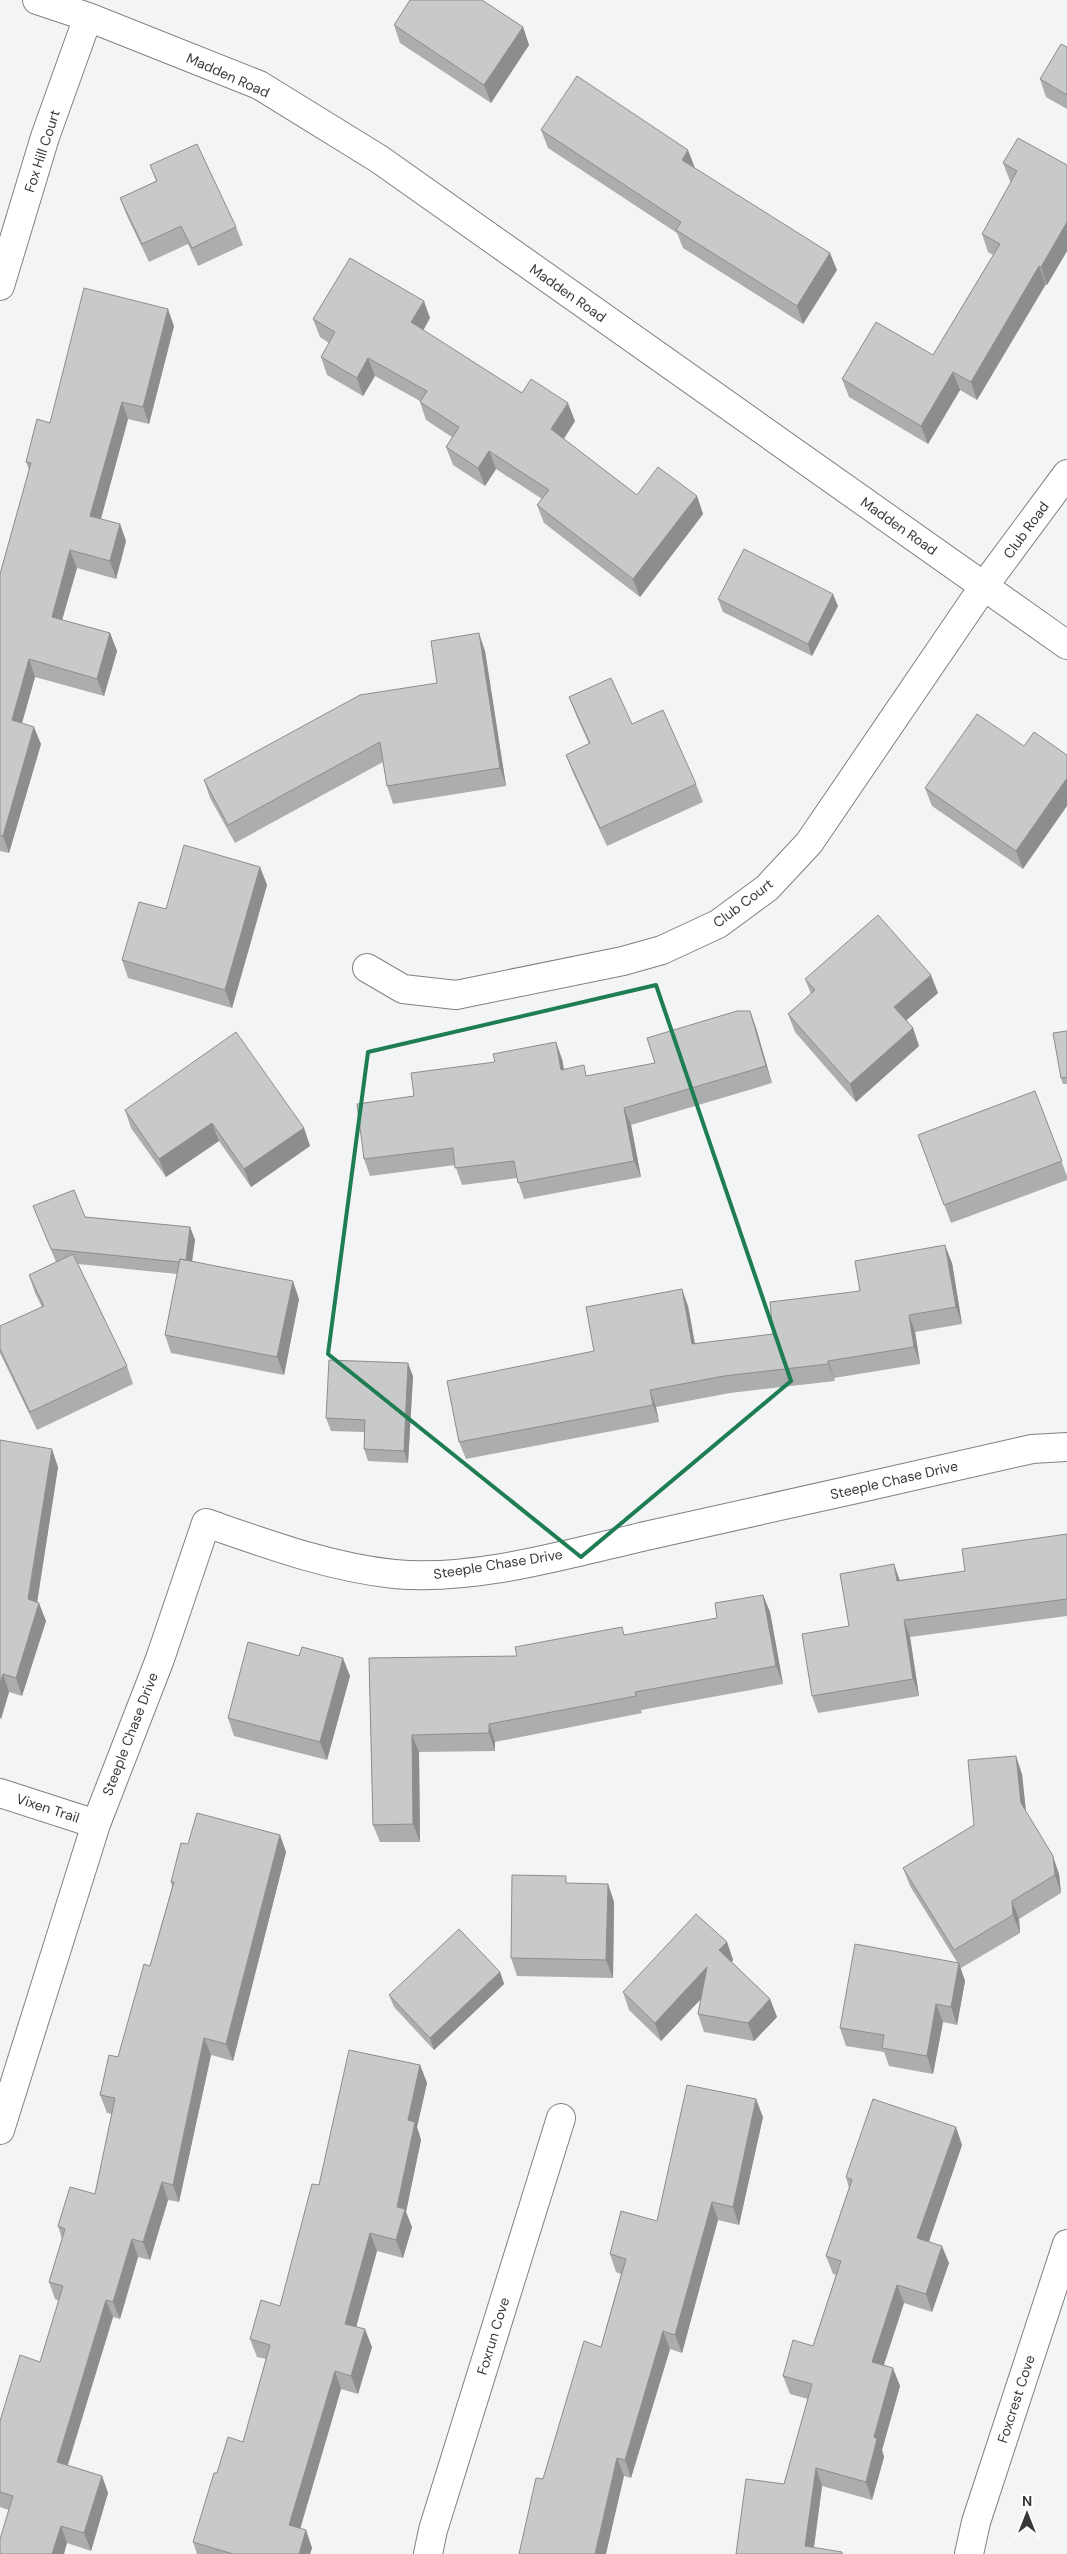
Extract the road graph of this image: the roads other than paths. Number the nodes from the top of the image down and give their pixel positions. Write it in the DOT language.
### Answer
graph roads {
  1 [pos="37,0"];
  2 [pos="88,17"];
  3 [pos="0,286"];
  4 [pos="1067,474"];
  5 [pos="984,586"];
  6 [pos="1067,645"];
  7 [pos="367,968"];
  8 [pos="1067,1447"];
  9 [pos="0,1793"];
  10 [pos="96,1824"];
  11 [pos="561,2118"];
  12 [pos="0,2130"];
  13 [pos="1067,2244"];
  14 [pos="428,2554"];
  15 [pos="969,2554"];
  1 -- 2 [label="street, Madden Road"];
  2 -- 3 [label="street, Fox Hill Court"];
  2 -- 5 [label="street, Madden Road"];
  4 -- 5 [label="street, Club Road"];
  5 -- 6 [label="street, Madden Road"];
  5 -- 7 [label="street, Club Court"];
  8 -- 10 [label="street, Steeple Chase Drive"];
  9 -- 10 [label="street, Vixen Trail"];
  10 -- 12 [label="street, Steeple Chase Drive"];
  11 -- 14 [label="street, Foxrun Cove"];
  13 -- 15 [label="street, Foxcrest Cove"];
}
